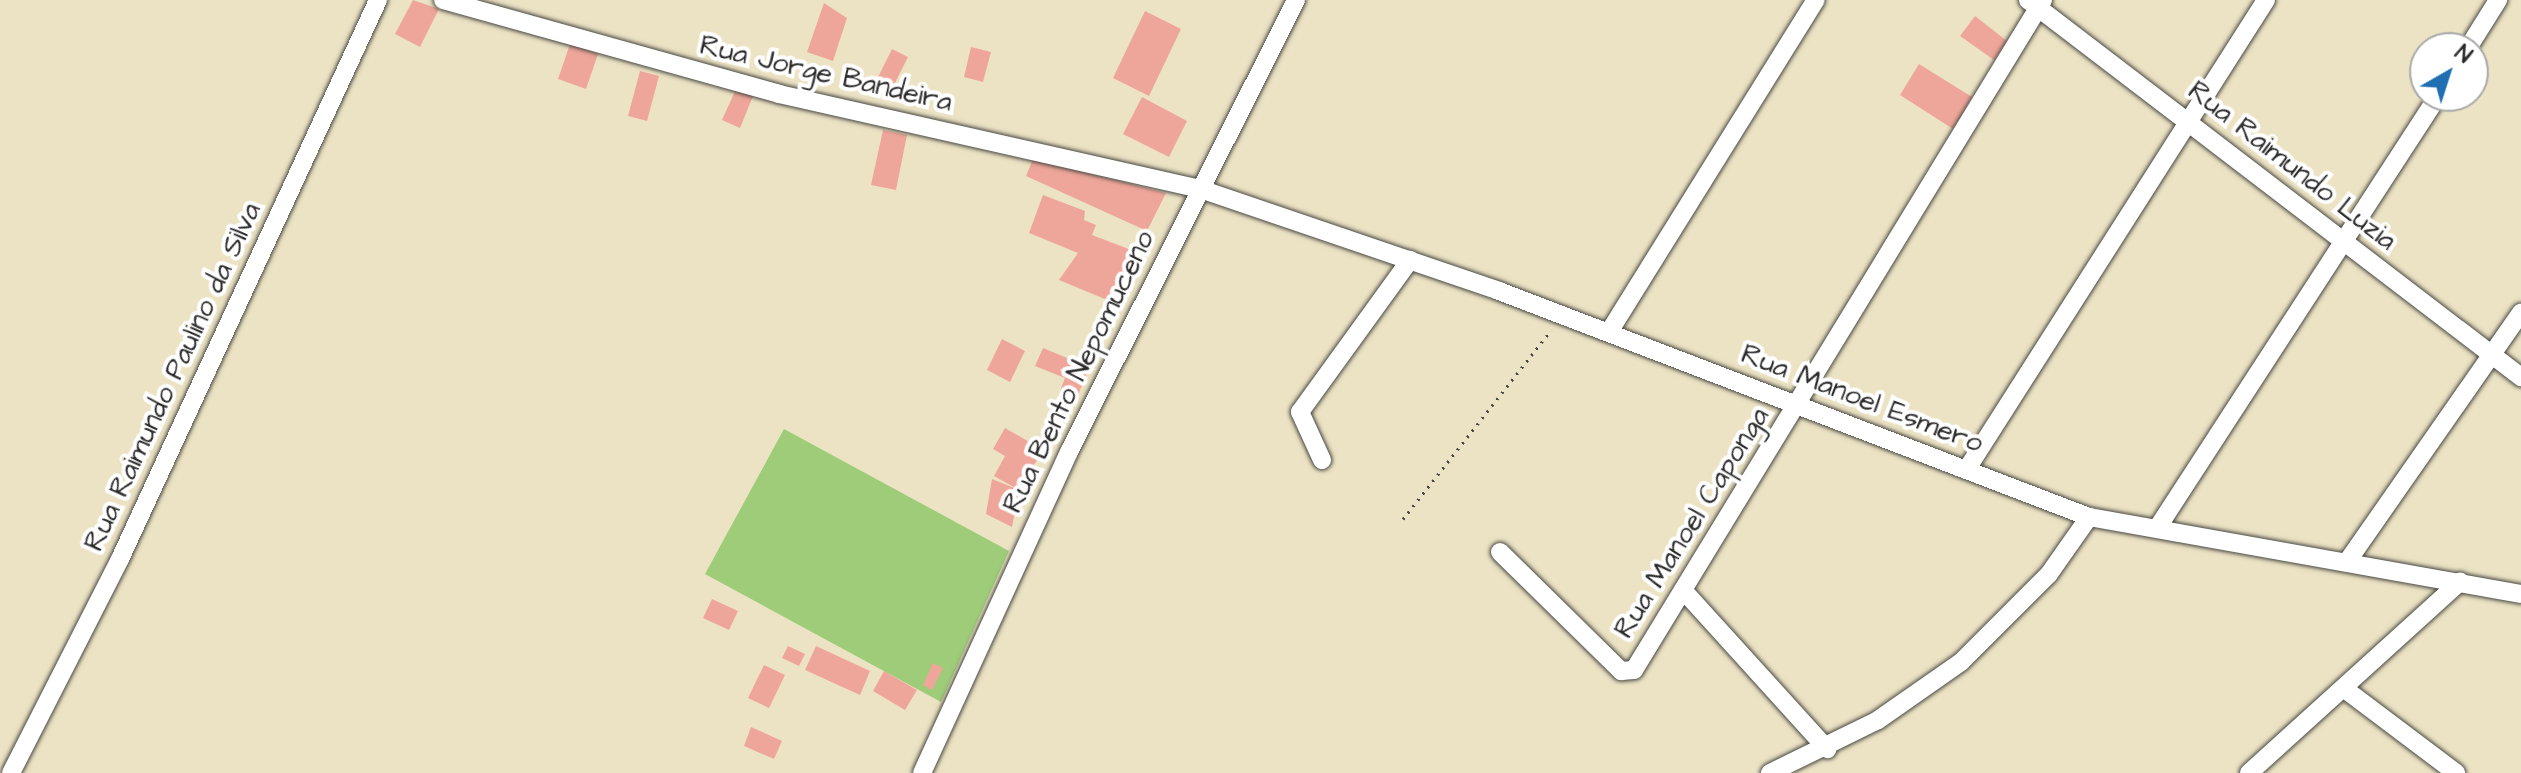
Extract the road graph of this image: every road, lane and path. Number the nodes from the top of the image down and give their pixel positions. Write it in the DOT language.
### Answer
graph roads {
  1 [pos="378,0"];
  2 [pos="443,0"];
  3 [pos="1296,0"];
  4 [pos="1816,0"];
  5 [pos="2266,0"];
  6 [pos="2498,0"];
  7 [pos="2037,3"];
  8 [pos="2478,32"];
  9 [pos="2428,112"];
  10 [pos="2186,120"];
  11 [pos="1200,189"];
  12 [pos="2345,243"];
  13 [pos="1410,260"];
  14 [pos="2521,313"];
  15 [pos="1554,326"];
  16 [pos="1609,332"];
  17 [pos="2493,355"];
  18 [pos="2521,377"];
  19 [pos="1796,406"];
  20 [pos="1322,460"];
  21 [pos="1967,469"];
  22 [pos="2089,517"];
  23 [pos="1403,519"];
  24 [pos="2158,527"];
  25 [pos="1500,552"];
  26 [pos="2347,562"];
  27 [pos="2460,582"];
  28 [pos="1683,590"];
  29 [pos="2521,594"];
  30 [pos="2346,690"];
  31 [pos="1827,749"];
  32 [pos="11,773"];
  33 [pos="922,773"];
  34 [pos="1770,773"];
  35 [pos="2249,773"];
  36 [pos="2456,773"];
  1 -- 32 [label="street, Rua Raimundo Paulino da Silva"];
  2 -- 11 [label="street, Rua Jorge Bandeira"];
  3 -- 11 [label="street, Rua Bento Nepomuceno"];
  4 -- 16 [label="street"];
  5 -- 10 [label="street"];
  6 -- 8 [label="street"];
  7 -- 10 [label="street, Rua Raimundo Luzia"];
  7 -- 19 [label="street, Rua Manoel Caponga"];
  9 -- 12 [label="street"];
  10 -- 12 [label="street, Rua Raimundo Luzia"];
  10 -- 21 [label="street"];
  11 -- 13 [label="street, Rua Manoel Esmero"];
  11 -- 33 [label="street, Rua Bento Nepomuceno"];
  12 -- 17 [label="street, Rua Raimundo Luzia"];
  12 -- 24 [label="street"];
  13 -- 16 [label="street, Rua Manoel Esmero"];
  13 -- 20 [label="street"];
  14 -- 17 [label="street"];
  15 -- 23 [label="path"];
  16 -- 19 [label="street, Rua Manoel Esmero"];
  17 -- 18 [label="street, Rua Raimundo Luzia"];
  17 -- 26 [label="street"];
  19 -- 21 [label="street, Rua Manoel Esmero"];
  19 -- 28 [label="street, Rua Manoel Caponga"];
  21 -- 22 [label="street, Rua Manoel Esmero"];
  22 -- 24 [label="street, Rua Manoel Esmero"];
  22 -- 31 [label="street"];
  24 -- 26 [label="street, Rua Manoel Esmero"];
  25 -- 28 [label="street, Rua Manoel Caponga"];
  26 -- 27 [label="street, Rua Manoel Esmero"];
  27 -- 29 [label="street, Rua Manoel Esmero"];
  27 -- 30 [label="street"];
  28 -- 31 [label="street"];
  30 -- 35 [label="street"];
  30 -- 36 [label="street"];
  31 -- 34 [label="street"];
}
